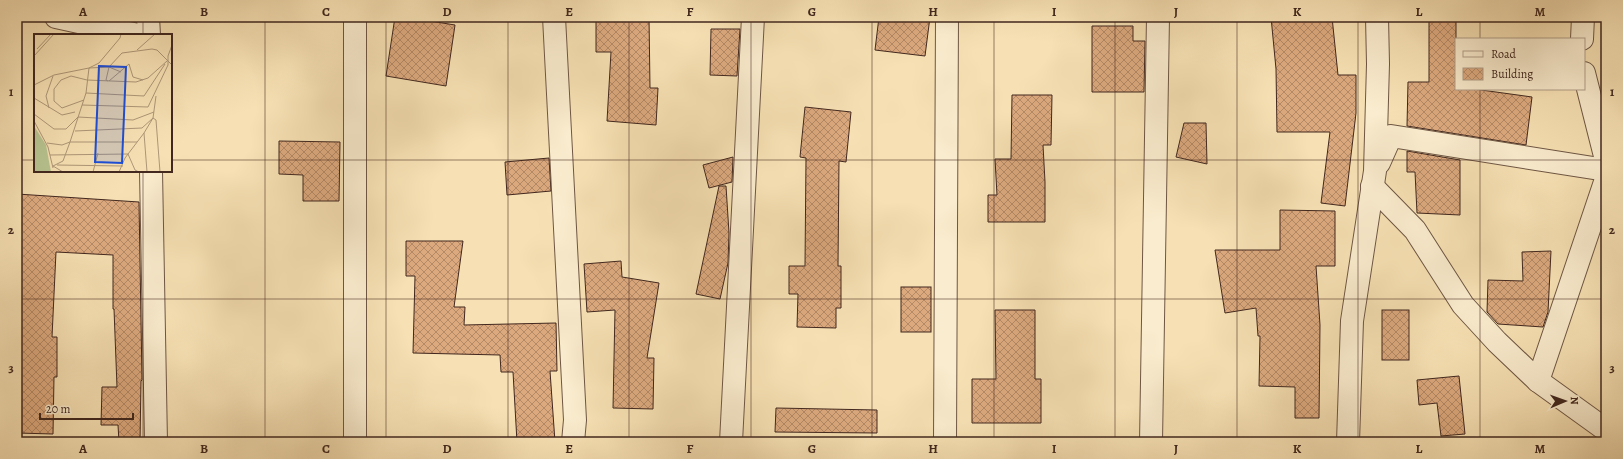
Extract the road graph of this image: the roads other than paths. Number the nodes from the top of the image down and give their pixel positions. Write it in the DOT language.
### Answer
graph roads {
  1 [pos="56,17"];
  2 [pos="148,17"];
  3 [pos="355,17"];
  4 [pos="554,17"];
  5 [pos="754,17"];
  6 [pos="947,17"];
  7 [pos="1158,17"];
  8 [pos="1377,17"];
  9 [pos="1584,17"];
  10 [pos="133,34"];
  11 [pos="149,34"];
  12 [pos="1582,38"];
  13 [pos="1585,77"];
  14 [pos="1606,160"];
  15 [pos="1606,170"];
  16 [pos="151,172"];
  17 [pos="1374,179"];
  18 [pos="1606,179"];
  19 [pos="1538,381"];
  20 [pos="1606,430"];
  21 [pos="156,442"];
  22 [pos="355,442"];
  23 [pos="573,442"];
  24 [pos="731,442"];
  25 [pos="945,442"];
  26 [pos="1151,442"];
  27 [pos="1348,442"];
  1 -- 10 [label="street"];
  2 -- 11 [label="street"];
  3 -- 22 [label="street"];
  4 -- 23 [label="street"];
  5 -- 24 [label="street"];
  6 -- 25 [label="street"];
  7 -- 26 [label="street"];
  8 -- 17 [label="street"];
  9 -- 12 [label="street"];
  13 -- 14 [label="street"];
  15 -- 17 [label="street"];
  16 -- 21 [label="street"];
  17 -- 19 [label="street"];
  17 -- 27 [label="street"];
  18 -- 19 [label="street"];
  19 -- 20 [label="street"];
}
